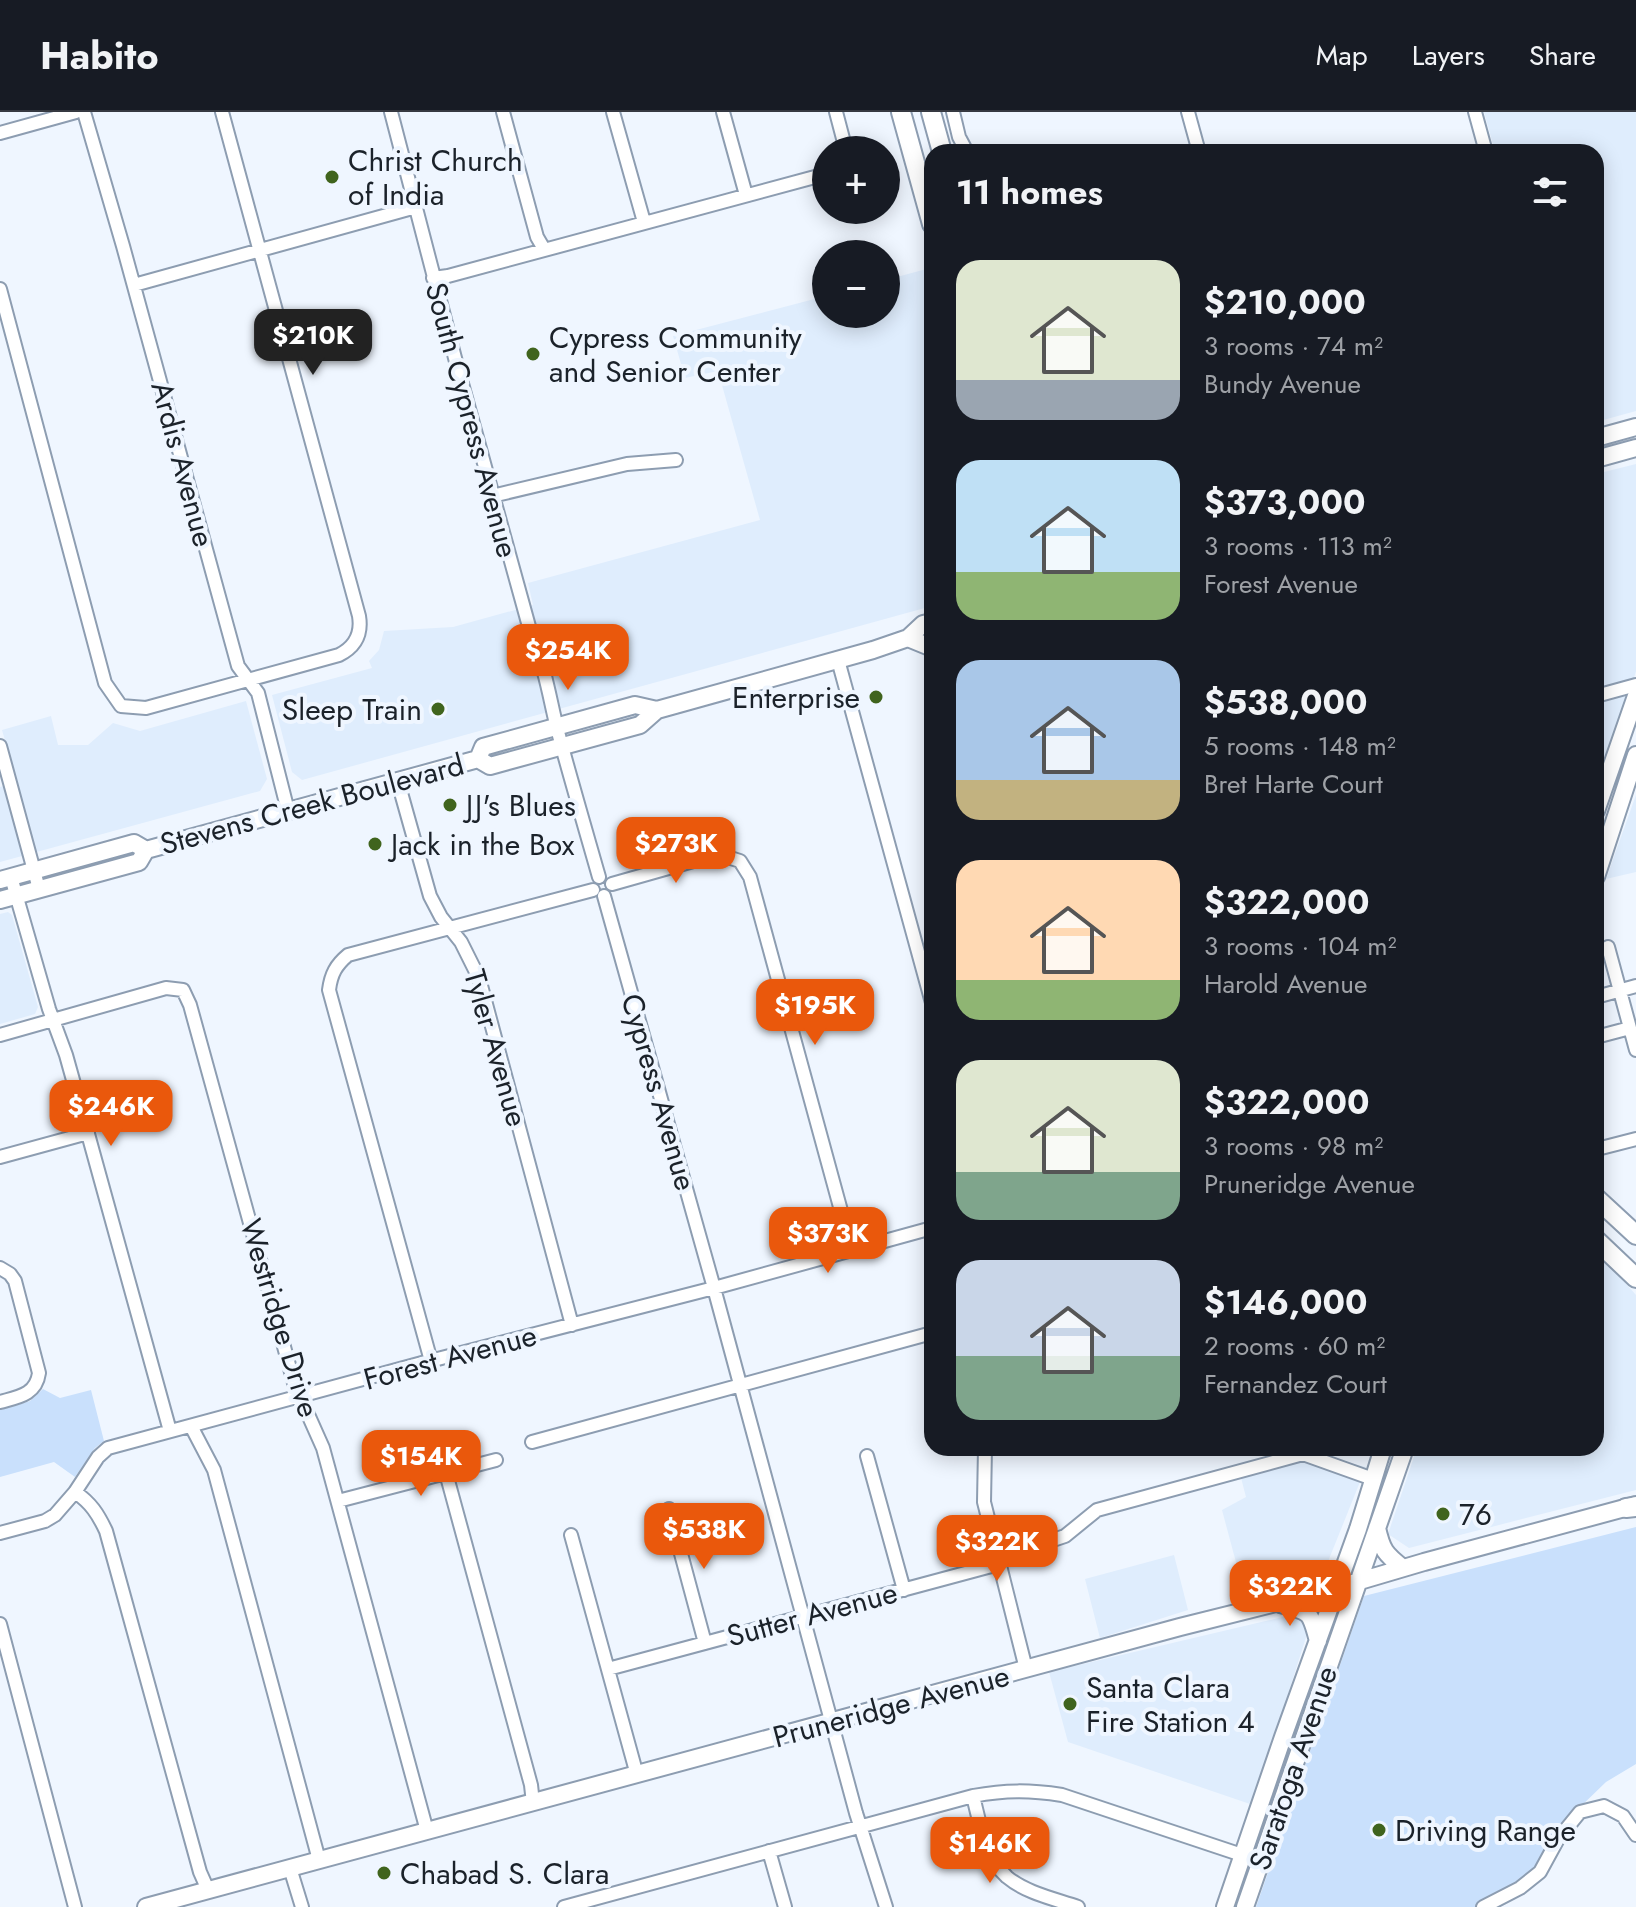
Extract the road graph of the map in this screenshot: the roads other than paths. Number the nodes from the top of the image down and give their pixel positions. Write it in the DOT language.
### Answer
graph roads {
  1 [pos="76,112"];
  2 [pos="84,112"];
  3 [pos="222,112"];
  4 [pos="391,112"];
  5 [pos="503,112"];
  6 [pos="613,112"];
  7 [pos="723,112"];
  8 [pos="836,112"];
  9 [pos="901,112"];
  10 [pos="931,112"];
  11 [pos="953,112"];
  12 [pos="1188,112"];
  13 [pos="1475,112"];
  14 [pos="0,133"];
  15 [pos="842,136"];
  16 [pos="940,144"];
  17 [pos="963,144"];
  18 [pos="1197,144"];
  19 [pos="1484,144"];
  20 [pos="812,178"];
  21 [pos="746,195"];
  22 [pos="924,195"];
  23 [pos="416,207"];
  24 [pos="644,222"];
  25 [pos="260,249"];
  26 [pos="544,249"];
  27 [pos="433,278"];
  28 [pos="134,285"];
  29 [pos="0,289"];
  30 [pos="1636,427"];
  31 [pos="1604,436"];
  32 [pos="1636,448"];
  33 [pos="1604,457"];
  34 [pos="676,460"];
  35 [pos="492,496"];
  36 [pos="924,624"];
  37 [pos="908,638"];
  38 [pos="924,645"];
  39 [pos="838,660"];
  40 [pos="249,680"];
  41 [pos="1636,685"];
  42 [pos="1604,694"];
  43 [pos="1636,696"];
  44 [pos="657,710"];
  45 [pos="557,726"];
  46 [pos="0,746"];
  47 [pos="563,747"];
  48 [pos="1636,755"];
  49 [pos="478,759"];
  50 [pos="398,782"];
  51 [pos="1604,788"];
  52 [pos="288,811"];
  53 [pos="146,850"];
  54 [pos="1604,853"];
  55 [pos="34,870"];
  56 [pos="599,877"];
  57 [pos="6,878"];
  58 [pos="612,884"];
  59 [pos="39,889"];
  60 [pos="599,893"];
  61 [pos="8,898"];
  62 [pos="451,928"];
  63 [pos="1608,947"];
  64 [pos="924,974"];
  65 [pos="1636,986"];
  66 [pos="1620,990"];
  67 [pos="1604,995"];
  68 [pos="53,1021"];
  69 [pos="1630,1028"];
  70 [pos="0,1035"];
  71 [pos="1604,1035"];
  72 [pos="1636,1050"];
  73 [pos="88,1133"];
  74 [pos="1636,1139"];
  75 [pos="1604,1147"];
  76 [pos="0,1157"];
  77 [pos="1604,1205"];
  78 [pos="924,1230"];
  79 [pos="1636,1235"];
  80 [pos="1604,1248"];
  81 [pos="852,1251"];
  82 [pos="0,1268"];
  83 [pos="1636,1278"];
  84 [pos="714,1288"];
  85 [pos="572,1325"];
  86 [pos="924,1335"];
  87 [pos="431,1361"];
  88 [pos="739,1385"];
  89 [pos="300,1397"];
  90 [pos="0,1402"];
  91 [pos="191,1426"];
  92 [pos="170,1431"];
  93 [pos="532,1442"];
  94 [pos="867,1456"];
  95 [pos="985,1456"];
  96 [pos="1296,1456"];
  97 [pos="1309,1456"];
  98 [pos="1380,1456"];
  99 [pos="1402,1456"];
  100 [pos="496,1460"];
  101 [pos="446,1473"];
  102 [pos="1373,1479"];
  103 [pos="75,1492"];
  104 [pos="338,1501"];
  105 [pos="1633,1507"];
  106 [pos="669,1509"];
  107 [pos="1377,1527"];
  108 [pos="0,1533"];
  109 [pos="571,1535"];
  110 [pos="999,1564"];
  111 [pos="1403,1568"];
  112 [pos="1357,1582"];
  113 [pos="1336,1588"];
  114 [pos="904,1590"];
  115 [pos="1274,1603"];
  116 [pos="802,1617"];
  117 [pos="0,1624"];
  118 [pos="1318,1641"];
  119 [pos="705,1643"];
  120 [pos="608,1669"];
  121 [pos="1026,1669"];
  122 [pos="831,1722"];
  123 [pos="637,1775"];
  124 [pos="973,1796"];
  125 [pos="533,1803"];
  126 [pos="860,1828"];
  127 [pos="427,1831"];
  128 [pos="1636,1835"];
  129 [pos="769,1851"];
  130 [pos="1242,1855"];
  131 [pos="319,1860"];
  132 [pos="290,1868"];
  133 [pos="198,1897"];
  134 [pos="75,1907"];
  135 [pos="146,1907"];
  136 [pos="302,1907"];
  137 [pos="564,1907"];
  138 [pos="785,1907"];
  139 [pos="886,1907"];
  140 [pos="1078,1907"];
  141 [pos="1225,1907"];
  142 [pos="1245,1907"];
  143 [pos="1483,1907"];
  1 -- 14 [label="street"];
  2 -- 28 [label="street, Ardis Avenue"];
  3 -- 25 [label="street"];
  4 -- 23 [label="street, South Cypress Avenue"];
  5 -- 26 [label="street"];
  6 -- 24 [label="street"];
  7 -- 21 [label="street"];
  8 -- 15 [label="street"];
  9 -- 22 [label="highway"];
  10 -- 16 [label="highway"];
  11 -- 17 [label="street"];
  12 -- 18 [label="street"];
  13 -- 19 [label="street"];
  20 -- 21 [label="street"];
  21 -- 24 [label="street"];
  23 -- 25 [label="street"];
  23 -- 27 [label="street, South Cypress Avenue"];
  24 -- 26 [label="street"];
  25 -- 28 [label="street"];
  25 -- 40 [label="street"];
  26 -- 27 [label="street"];
  27 -- 35 [label="street, South Cypress Avenue"];
  28 -- 40 [label="street, Ardis Avenue"];
  29 -- 40 [label="street"];
  30 -- 31 [label="main road"];
  32 -- 33 [label="main road"];
  34 -- 35 [label="street"];
  35 -- 45 [label="street, South Cypress Avenue"];
  36 -- 37 [label="main road, Stevens Creek Boulevard"];
  37 -- 38 [label="main road"];
  37 -- 39 [label="main road, Stevens Creek Boulevard"];
  39 -- 44 [label="main road, Stevens Creek Boulevard"];
  39 -- 64 [label="street"];
  40 -- 52 [label="street, Ardis Avenue"];
  41 -- 42 [label="street"];
  43 -- 51 [label="main road"];
  44 -- 45 [label="main road, Stevens Creek Boulevard"];
  44 -- 47 [label="main road, Stevens Creek Boulevard"];
  45 -- 47 [label="street"];
  45 -- 49 [label="main road, Stevens Creek Boulevard"];
  46 -- 55 [label="street"];
  47 -- 49 [label="main road, Stevens Creek Boulevard"];
  47 -- 56 [label="street"];
  48 -- 54 [label="main road"];
  49 -- 50 [label="main road, Stevens Creek Boulevard"];
  50 -- 52 [label="main road, Stevens Creek Boulevard"];
  50 -- 62 [label="street, Tyler Avenue"];
  52 -- 53 [label="main road, Stevens Creek Boulevard"];
  53 -- 55 [label="main road, Stevens Creek Boulevard"];
  53 -- 59 [label="main road, Stevens Creek Boulevard"];
  55 -- 57 [label="main road, Stevens Creek Boulevard"];
  55 -- 59 [label="street"];
  56 -- 58 [label="street"];
  56 -- 60 [label="street"];
  57 -- 61 [label="street"];
  58 -- 60 [label="street"];
  58 -- 81 [label="street"];
  59 -- 61 [label="main road, Stevens Creek Boulevard"];
  60 -- 62 [label="street"];
  60 -- 84 [label="street, Cypress Avenue"];
  61 -- 68 [label="street"];
  62 -- 85 [label="street, Tyler Avenue"];
  62 -- 87 [label="street"];
  63 -- 66 [label="street"];
  65 -- 66 [label="street"];
  66 -- 67 [label="street"];
  66 -- 69 [label="street"];
  68 -- 70 [label="street"];
  68 -- 73 [label="street"];
  68 -- 89 [label="street, Westridge Drive"];
  69 -- 71 [label="street"];
  69 -- 72 [label="street"];
  73 -- 76 [label="street"];
  73 -- 92 [label="street"];
  74 -- 75 [label="street"];
  77 -- 79 [label="highway"];
  78 -- 81 [label="street, Forest Avenue"];
  80 -- 83 [label="highway"];
  81 -- 84 [label="street, Forest Avenue"];
  82 -- 90 [label="street"];
  84 -- 85 [label="street, Forest Avenue"];
  84 -- 88 [label="street, Cypress Avenue"];
  85 -- 87 [label="street, Forest Avenue"];
  86 -- 88 [label="street"];
  87 -- 89 [label="street, Forest Avenue"];
  88 -- 93 [label="street"];
  88 -- 116 [label="street, Cypress Avenue"];
  89 -- 91 [label="street, Forest Avenue"];
  89 -- 104 [label="street, Westridge Drive"];
  91 -- 92 [label="street, Forest Avenue"];
  91 -- 131 [label="street"];
  92 -- 103 [label="street, Forest Avenue"];
  94 -- 114 [label="street"];
  95 -- 110 [label="street"];
  96 -- 110 [label="street, Sutter Avenue"];
  97 -- 102 [label="street, Sutter Avenue"];
  98 -- 102 [label="main road, Saratoga Avenue"];
  99 -- 107 [label="main road, Saratoga Avenue"];
  100 -- 101 [label="street"];
  101 -- 104 [label="street"];
  101 -- 125 [label="street"];
  102 -- 113 [label="main road, Saratoga Avenue"];
  103 -- 108 [label="street, Forest Avenue"];
  103 -- 133 [label="street"];
  104 -- 127 [label="street, Westridge Drive"];
  105 -- 111 [label="main road, Pruneridge Avenue"];
  106 -- 119 [label="street"];
  107 -- 111 [label="main road"];
  107 -- 112 [label="main road, Saratoga Avenue"];
  109 -- 120 [label="street"];
  110 -- 114 [label="street, Sutter Avenue"];
  110 -- 121 [label="street"];
  111 -- 112 [label="main road, Pruneridge Avenue"];
  112 -- 113 [label="main road, Pruneridge Avenue"];
  112 -- 142 [label="main road, Saratoga Avenue"];
  113 -- 115 [label="main road, Pruneridge Avenue"];
  113 -- 118 [label="main road, Saratoga Avenue"];
  114 -- 116 [label="street, Sutter Avenue"];
  115 -- 118 [label="main road"];
  115 -- 121 [label="main road, Pruneridge Avenue"];
  116 -- 119 [label="street, Sutter Avenue"];
  116 -- 122 [label="street, Cypress Avenue"];
  117 -- 134 [label="street"];
  118 -- 130 [label="main road, Saratoga Avenue"];
  119 -- 120 [label="street, Sutter Avenue"];
  120 -- 123 [label="street"];
  121 -- 122 [label="main road, Pruneridge Avenue"];
  122 -- 123 [label="main road, Pruneridge Avenue"];
  122 -- 126 [label="street, Cypress Avenue"];
  123 -- 125 [label="main road, Pruneridge Avenue"];
  124 -- 126 [label="street"];
  124 -- 130 [label="street"];
  124 -- 140 [label="street"];
  125 -- 127 [label="main road, Pruneridge Avenue"];
  126 -- 129 [label="street"];
  126 -- 139 [label="street, Cypress Avenue"];
  127 -- 131 [label="main road, Pruneridge Avenue"];
  128 -- 143 [label="street"];
  129 -- 137 [label="street"];
  129 -- 138 [label="street"];
  130 -- 141 [label="main road, Saratoga Avenue"];
  131 -- 132 [label="main road, Pruneridge Avenue"];
  132 -- 133 [label="main road, Pruneridge Avenue"];
  132 -- 136 [label="street"];
  133 -- 135 [label="main road, Pruneridge Avenue"];
}
